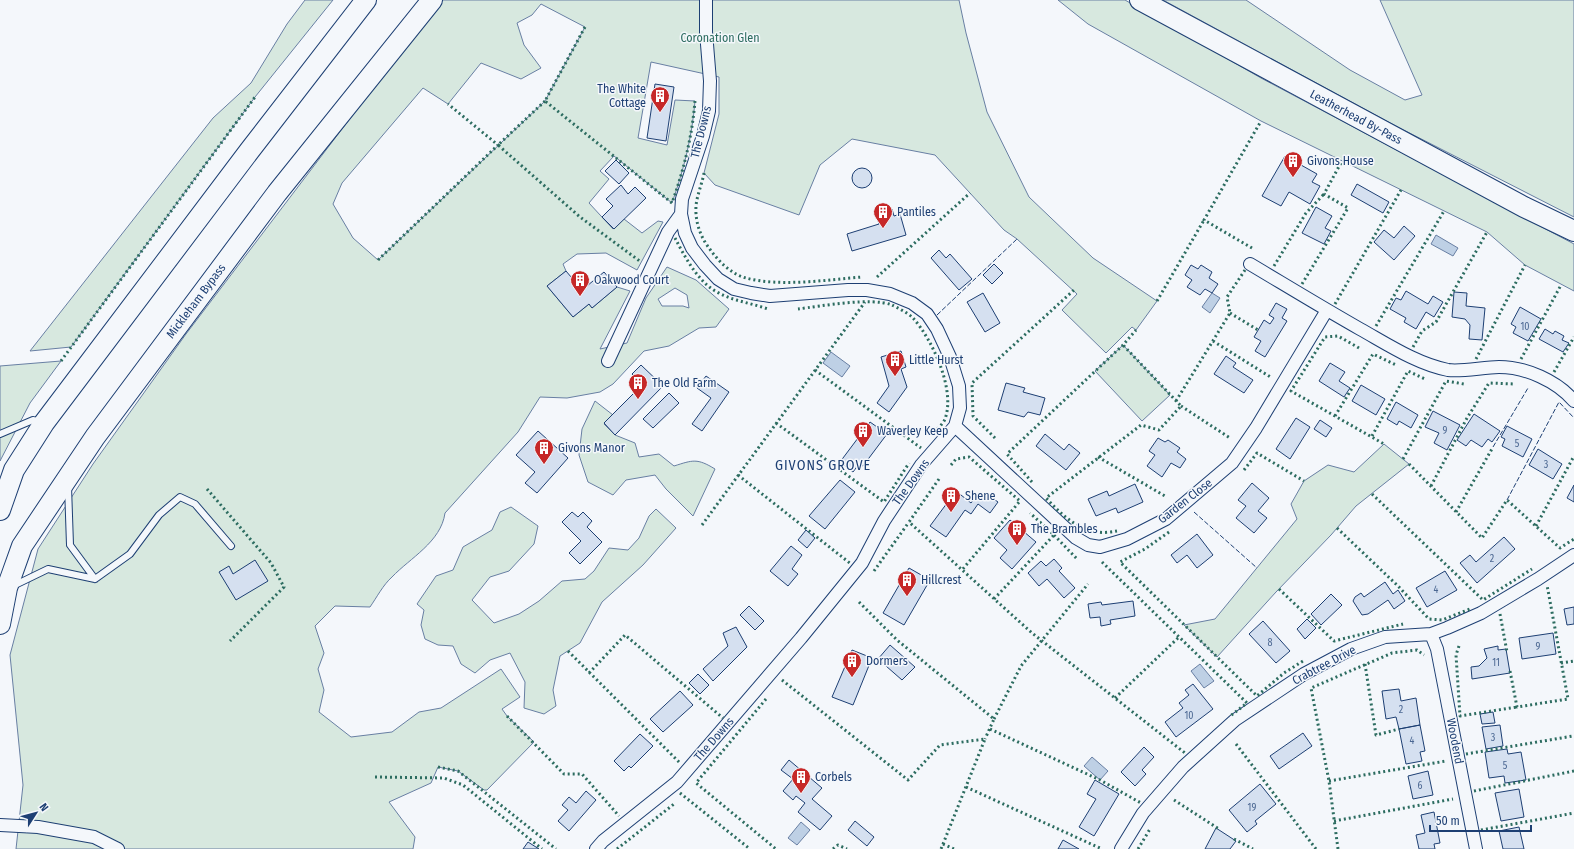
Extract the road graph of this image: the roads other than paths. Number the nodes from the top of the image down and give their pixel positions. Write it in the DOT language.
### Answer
graph roads {
  1 [pos="366,0"];
  2 [pos="432,0"];
  3 [pos="706,0"];
  4 [pos="1140,0"];
  5 [pos="681,214"];
  6 [pos="1574,231"];
  7 [pos="1250,264"];
  8 [pos="1327,310"];
  9 [pos="608,361"];
  10 [pos="1574,401"];
  11 [pos="44,423"];
  12 [pos="955,426"];
  13 [pos="0,434"];
  14 [pos="68,476"];
  15 [pos="0,510"];
  16 [pos="231,546"];
  17 [pos="1574,555"];
  18 [pos="94,579"];
  19 [pos="7,588"];
  20 [pos="0,624"];
  21 [pos="1431,634"];
  22 [pos="0,825"];
  23 [pos="118,849"];
  24 [pos="596,849"];
  25 [pos="1121,849"];
  26 [pos="1476,849"];
  1 -- 11 [label="highway"];
  2 -- 14 [label="highway, Mickleham Bypass"];
  3 -- 5 [label="street, The Downs"];
  4 -- 6 [label="highway, Leatherhead By-Pass"];
  5 -- 9 [label="street, The Downs"];
  5 -- 12 [label="street, The Downs"];
  7 -- 8 [label="street"];
  8 -- 10 [label="street"];
  8 -- 12 [label="street, Garden Close"];
  11 -- 13 [label="lane"];
  11 -- 15 [label="highway"];
  12 -- 24 [label="street, The Downs"];
  14 -- 18 [label="lane"];
  14 -- 19 [label="highway, Mickleham Bypass"];
  16 -- 18 [label="lane"];
  17 -- 21 [label="street, Crabtree Drive"];
  18 -- 19 [label="lane"];
  19 -- 20 [label="highway, Mickleham Bypass"];
  21 -- 25 [label="street, Crabtree Drive"];
  21 -- 26 [label="street, Woodend"];
  22 -- 23 [label="street"];
}
